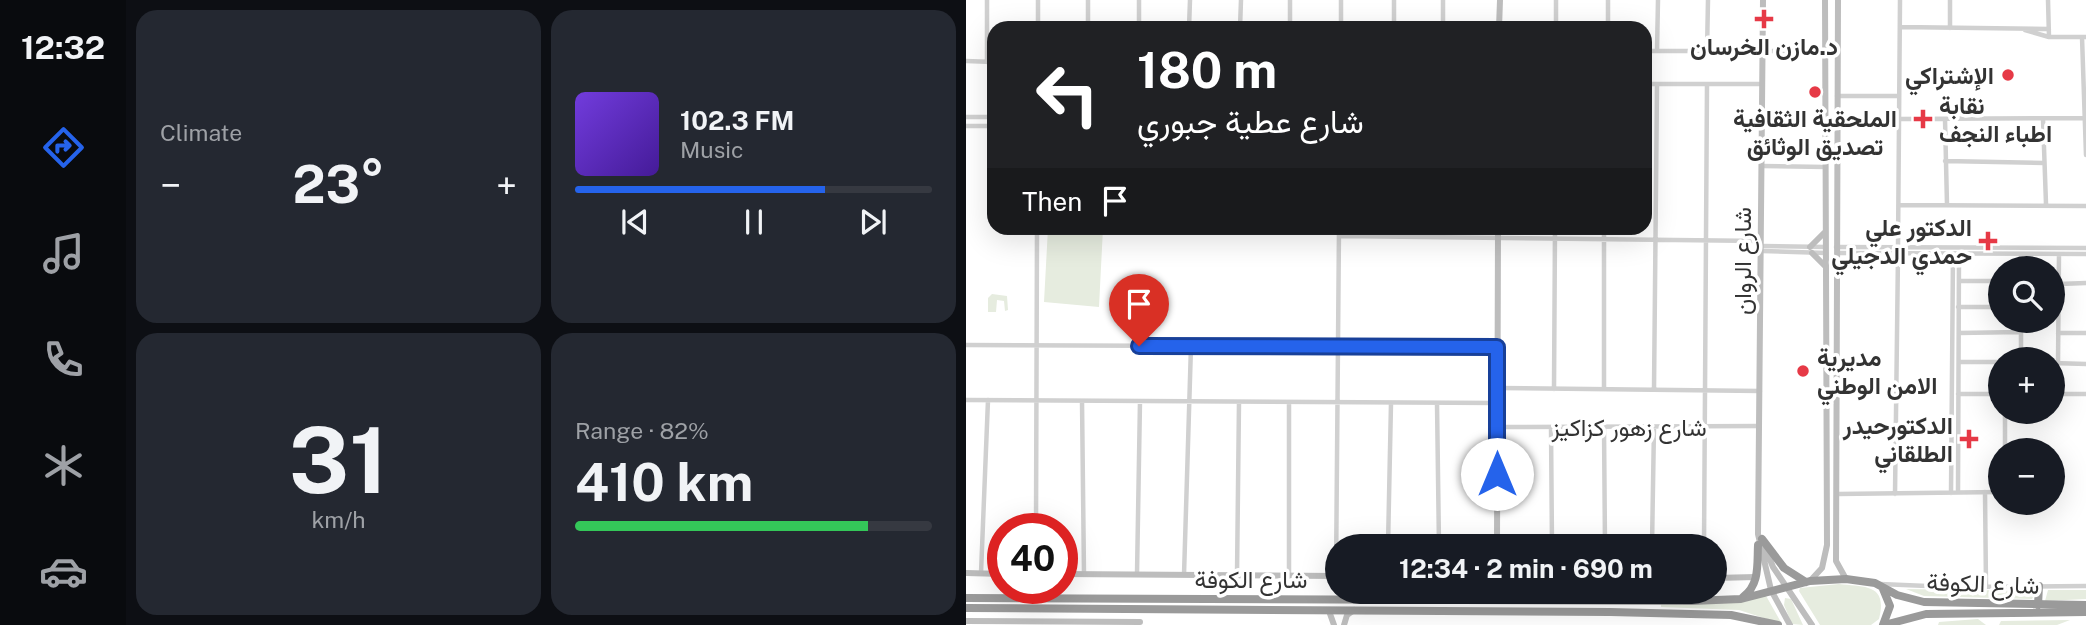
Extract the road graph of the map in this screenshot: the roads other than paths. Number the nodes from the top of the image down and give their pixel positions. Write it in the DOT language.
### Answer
graph roads {
  1 [pos="988,0"];
  2 [pos="1038,0"];
  3 [pos="1088,0"];
  4 [pos="1139,0"];
  5 [pos="1189,0"];
  6 [pos="1241,0"];
  7 [pos="1290,0"];
  8 [pos="1341,0"];
  9 [pos="1394,0"];
  10 [pos="1443,0"];
  11 [pos="1500,0"];
  12 [pos="1556,0"];
  13 [pos="1608,0"];
  14 [pos="1658,0"];
  15 [pos="1708,0"];
  16 [pos="1763,0"];
  17 [pos="1825,0"];
  18 [pos="1838,0"];
  19 [pos="1900,0"];
  20 [pos="1950,0"];
  21 [pos="2048,0"];
  22 [pos="988,21"];
  23 [pos="1038,21"];
  24 [pos="1088,21"];
  25 [pos="1139,21"];
  26 [pos="1189,21"];
  27 [pos="1240,21"];
  28 [pos="1290,21"];
  29 [pos="1341,21"];
  30 [pos="1394,21"];
  31 [pos="1443,21"];
  32 [pos="1499,21"];
  33 [pos="1556,21"];
  34 [pos="1608,21"];
  35 [pos="1900,27"];
  36 [pos="1950,28"];
  37 [pos="2021,29"];
  38 [pos="2049,29"];
  39 [pos="2049,37"];
  40 [pos="2084,37"];
  41 [pos="1652,51"];
  42 [pos="1657,51"];
  43 [pos="1707,51"];
  44 [pos="1763,51"];
  45 [pos="1825,51"];
  46 [pos="966,61"];
  47 [pos="987,62"];
  48 [pos="1652,84"];
  49 [pos="1657,84"];
  50 [pos="1707,84"];
  51 [pos="1763,84"];
  52 [pos="1836,96"];
  53 [pos="1899,96"];
  54 [pos="966,117"];
  55 [pos="987,117"];
  56 [pos="2084,118"];
  57 [pos="1899,119"];
  58 [pos="1945,119"];
  59 [pos="2043,119"];
  60 [pos="966,126"];
  61 [pos="987,126"];
  62 [pos="2086,155"];
  63 [pos="1945,161"];
  64 [pos="2044,163"];
  65 [pos="1762,166"];
  66 [pos="1826,167"];
  67 [pos="1826,202"];
  68 [pos="1836,202"];
  69 [pos="2046,204"];
  70 [pos="1899,205"];
  71 [pos="1947,205"];
  72 [pos="2086,206"];
  73 [pos="1826,228"];
  74 [pos="1037,235"];
  75 [pos="1556,235"];
  76 [pos="1604,235"];
  77 [pos="1339,236"];
  78 [pos="1498,238"];
  79 [pos="1556,239"];
  80 [pos="1604,240"];
  81 [pos="1654,240"];
  82 [pos="1706,241"];
  83 [pos="1762,246"];
  84 [pos="1929,247"];
  85 [pos="2086,248"];
  86 [pos="1811,250"];
  87 [pos="1826,250"];
  88 [pos="1836,250"];
  89 [pos="1898,251"];
  90 [pos="2079,251"];
  91 [pos="1929,254"];
  92 [pos="1956,254"];
  93 [pos="2021,254"];
  94 [pos="2059,254"];
  95 [pos="2086,254"];
  96 [pos="1826,269"];
  97 [pos="1959,281"];
  98 [pos="1988,281"];
  99 [pos="2065,284"];
  100 [pos="2086,284"];
  101 [pos="1958,307"];
  102 [pos="1988,307"];
  103 [pos="1988,332"];
  104 [pos="2065,332"];
  105 [pos="1959,333"];
  106 [pos="2086,333"];
  107 [pos="966,345"];
  108 [pos="1036,345"];
  109 [pos="1191,346"];
  110 [pos="1339,347"];
  111 [pos="1497,347"];
  112 [pos="1959,362"];
  113 [pos="1988,362"];
  114 [pos="2065,363"];
  115 [pos="2086,364"];
  116 [pos="1497,388"];
  117 [pos="1554,389"];
  118 [pos="1604,389"];
  119 [pos="1654,390"];
  120 [pos="1706,390"];
  121 [pos="1761,391"];
  122 [pos="1958,394"];
  123 [pos="1988,394"];
  124 [pos="2065,394"];
  125 [pos="2086,394"];
  126 [pos="966,400"];
  127 [pos="988,400"];
  128 [pos="1037,400"];
  129 [pos="1082,401"];
  130 [pos="1140,401"];
  131 [pos="1190,401"];
  132 [pos="1239,402"];
  133 [pos="1289,402"];
  134 [pos="1338,402"];
  135 [pos="1391,403"];
  136 [pos="1437,403"];
  137 [pos="1497,403"];
  138 [pos="1828,412"];
  139 [pos="1836,412"];
  140 [pos="1654,426"];
  141 [pos="1760,426"];
  142 [pos="1497,427"];
  143 [pos="1551,427"];
  144 [pos="1604,427"];
  145 [pos="1704,427"];
  146 [pos="1958,492"];
  147 [pos="1985,492"];
  148 [pos="1951,493"];
  149 [pos="1838,494"];
  150 [pos="1895,494"];
  151 [pos="1036,513"];
  152 [pos="1336,534"];
  153 [pos="1388,534"];
  154 [pos="1439,534"];
  155 [pos="1497,534"];
  156 [pos="1552,534"];
  157 [pos="1605,534"];
  158 [pos="1652,534"];
  159 [pos="1704,534"];
  160 [pos="1760,542"];
  161 [pos="966,573"];
  162 [pos="981,573"];
  163 [pos="987,573"];
  164 [pos="1078,574"];
  165 [pos="1084,574"];
  166 [pos="1137,574"];
  167 [pos="1237,575"];
  168 [pos="1289,575"];
  169 [pos="1184,576"];
  170 [pos="1325,576"];
  171 [pos="1756,577"];
  172 [pos="1727,578"];
  173 [pos="1846,579"];
  174 [pos="1808,581"];
  175 [pos="1878,585"];
  176 [pos="1785,586"];
  177 [pos="1986,586"];
  178 [pos="2039,586"];
  179 [pos="2086,586"];
  180 [pos="1771,590"];
  181 [pos="1078,594"];
  182 [pos="987,596"];
  183 [pos="966,598"];
  184 [pos="1323,598"];
  185 [pos="1727,599"];
  186 [pos="1741,599"];
  187 [pos="2038,605"];
  188 [pos="966,608"];
  189 [pos="2084,608"];
  190 [pos="1140,610"];
  191 [pos="1327,610"];
  192 [pos="1354,610"];
  193 [pos="966,621"];
  194 [pos="1051,623"];
  195 [pos="1140,623"];
  196 [pos="1334,625"];
  197 [pos="1344,625"];
  198 [pos="1778,625"];
  199 [pos="1790,625"];
  200 [pos="1812,625"];
  201 [pos="1883,625"];
  1 -- 22 [label="street"];
  2 -- 23 [label="street"];
  3 -- 24 [label="street"];
  4 -- 25 [label="street"];
  5 -- 26 [label="street"];
  6 -- 27 [label="street"];
  7 -- 28 [label="street"];
  8 -- 29 [label="street"];
  9 -- 30 [label="street"];
  10 -- 31 [label="street"];
  11 -- 32 [label="main road"];
  12 -- 33 [label="street"];
  13 -- 34 [label="street"];
  14 -- 42 [label="street"];
  15 -- 43 [label="street"];
  16 -- 44 [label="main road, شارع الروان"];
  17 -- 45 [label="main road"];
  18 -- 52 [label="main road"];
  19 -- 35 [label="street"];
  20 -- 36 [label="street"];
  21 -- 38 [label="street"];
  35 -- 36 [label="street"];
  35 -- 53 [label="street"];
  36 -- 37 [label="street"];
  37 -- 38 [label="street"];
  37 -- 39 [label="street"];
  38 -- 39 [label="street"];
  39 -- 40 [label="street"];
  40 -- 56 [label="street"];
  41 -- 42 [label="street"];
  42 -- 43 [label="street"];
  43 -- 44 [label="street"];
  44 -- 45 [label="street"];
  44 -- 51 [label="main road, شارع الروان"];
  45 -- 66 [label="main road"];
  46 -- 47 [label="street"];
  48 -- 49 [label="street"];
  49 -- 50 [label="street"];
  49 -- 81 [label="street"];
  50 -- 51 [label="street"];
  50 -- 82 [label="street"];
  51 -- 65 [label="main road, شارع الروان"];
  52 -- 53 [label="street"];
  52 -- 68 [label="main road"];
  53 -- 57 [label="street"];
  54 -- 55 [label="street"];
  56 -- 59 [label="street"];
  56 -- 62 [label="street"];
  57 -- 58 [label="street"];
  57 -- 70 [label="street"];
  58 -- 59 [label="street"];
  58 -- 63 [label="street"];
  59 -- 64 [label="street"];
  60 -- 61 [label="street"];
  63 -- 64 [label="street"];
  63 -- 71 [label="street"];
  64 -- 69 [label="street"];
  65 -- 66 [label="street"];
  65 -- 83 [label="main road, شارع الروان"];
  66 -- 67 [label="main road"];
  67 -- 68 [label="main road"];
  67 -- 73 [label="main road"];
  68 -- 88 [label="main road"];
  69 -- 71 [label="street"];
  69 -- 72 [label="street"];
  70 -- 71 [label="street"];
  70 -- 89 [label="street"];
  73 -- 86 [label="main road"];
  73 -- 87 [label="main road"];
  74 -- 108 [label="street"];
  75 -- 79 [label="street"];
  76 -- 80 [label="street"];
  77 -- 78 [label="street"];
  77 -- 110 [label="street"];
  78 -- 79 [label="street"];
  78 -- 111 [label="main road"];
  79 -- 80 [label="street"];
  79 -- 117 [label="street"];
  80 -- 81 [label="street"];
  80 -- 118 [label="street"];
  81 -- 82 [label="street"];
  81 -- 119 [label="street"];
  82 -- 83 [label="street"];
  82 -- 120 [label="street"];
  83 -- 86 [label="street"];
  83 -- 121 [label="main road, شارع الروان"];
  84 -- 89 [label="street"];
  84 -- 90 [label="street"];
  84 -- 91 [label="street"];
  85 -- 90 [label="street"];
  86 -- 87 [label="street"];
  86 -- 96 [label="main road"];
  87 -- 96 [label="main road"];
  88 -- 89 [label="street"];
  88 -- 139 [label="main road"];
  89 -- 91 [label="street"];
  89 -- 150 [label="street"];
  90 -- 94 [label="street"];
  90 -- 95 [label="street"];
  91 -- 92 [label="street"];
  92 -- 93 [label="street"];
  92 -- 97 [label="street"];
  92 -- 148 [label="street"];
  93 -- 94 [label="street"];
  96 -- 138 [label="main road"];
  97 -- 98 [label="street"];
  97 -- 101 [label="street"];
  99 -- 100 [label="street"];
  101 -- 102 [label="street"];
  101 -- 105 [label="street"];
  103 -- 105 [label="street"];
  104 -- 106 [label="street"];
  105 -- 112 [label="street"];
  107 -- 108 [label="street"];
  108 -- 109 [label="street"];
  108 -- 128 [label="street"];
  109 -- 110 [label="street"];
  109 -- 131 [label="street"];
  110 -- 111 [label="street"];
  110 -- 134 [label="street"];
  111 -- 116 [label="main road"];
  112 -- 113 [label="street"];
  112 -- 122 [label="street"];
  114 -- 115 [label="street"];
  116 -- 117 [label="street"];
  116 -- 137 [label="main road"];
  117 -- 118 [label="street"];
  118 -- 119 [label="street"];
  119 -- 120 [label="street"];
  120 -- 121 [label="street"];
  120 -- 145 [label="street"];
  121 -- 141 [label="main road, شارع الروان"];
  122 -- 123 [label="street"];
  122 -- 146 [label="street"];
  124 -- 125 [label="street"];
  126 -- 127 [label="street"];
  127 -- 128 [label="street"];
  127 -- 162 [label="street"];
  128 -- 129 [label="street"];
  128 -- 151 [label="street"];
  129 -- 130 [label="street"];
  129 -- 165 [label="street"];
  130 -- 131 [label="street"];
  130 -- 166 [label="street"];
  131 -- 132 [label="street"];
  131 -- 169 [label="street"];
  132 -- 133 [label="street"];
  132 -- 167 [label="street"];
  133 -- 134 [label="street"];
  133 -- 168 [label="street"];
  134 -- 135 [label="street"];
  134 -- 152 [label="street"];
  135 -- 136 [label="street"];
  135 -- 153 [label="street"];
  136 -- 137 [label="street"];
  136 -- 154 [label="street"];
  137 -- 142 [label="main road"];
  138 -- 139 [label="main road"];
  138 -- 174 [label="main road"];
  139 -- 149 [label="main road"];
  140 -- 144 [label="street, شارع زهور كزاكيز"];
  140 -- 145 [label="street, شارع زهور كزاكيز"];
  140 -- 158 [label="street"];
  141 -- 145 [label="street, شارع زهور كزاكيز"];
  141 -- 160 [label="main road, شارع الروان"];
  142 -- 143 [label="street, شارع زهور كزاكيز"];
  142 -- 155 [label="main road"];
  143 -- 144 [label="street, شارع زهور كزاكيز"];
  143 -- 156 [label="street"];
  144 -- 157 [label="street"];
  145 -- 159 [label="street"];
  146 -- 147 [label="street"];
  146 -- 148 [label="street"];
  147 -- 177 [label="street"];
  148 -- 150 [label="street"];
  149 -- 150 [label="street"];
  149 -- 173 [label="main road"];
  160 -- 171 [label="highway"];
  160 -- 174 [label="highway"];
  160 -- 176 [label="main road, شارع الروان"];
  160 -- 180 [label="main road, شارع الروان"];
  161 -- 162 [label="main road"];
  162 -- 163 [label="main road"];
  164 -- 165 [label="main road"];
  165 -- 166 [label="main road"];
  166 -- 169 [label="main road"];
  167 -- 168 [label="main road"];
  167 -- 169 [label="main road"];
  168 -- 170 [label="main road"];
  171 -- 172 [label="main road"];
  171 -- 186 [label="highway"];
  173 -- 174 [label="highway, شارع الكوفة"];
  173 -- 175 [label="highway, شارع الكوفة"];
  174 -- 176 [label="highway, شارع الكوفة"];
  175 -- 177 [label="street"];
  175 -- 187 [label="highway, شارع الكوفة"];
  175 -- 201 [label="highway"];
  176 -- 180 [label="highway, شارع الكوفة"];
  176 -- 200 [label="main road, شارع الروان"];
  177 -- 178 [label="street"];
  178 -- 179 [label="street"];
  178 -- 187 [label="highway"];
  180 -- 186 [label="highway, شارع الكوفة"];
  180 -- 199 [label="main road, شارع الروان"];
  181 -- 184 [label="highway, شارع الكوفة"];
  182 -- 183 [label="highway, شارع الكوفة"];
  184 -- 191 [label="highway"];
  185 -- 186 [label="highway, شارع الكوفة"];
  187 -- 189 [label="highway, شارع الكوفة"];
  188 -- 190 [label="highway, شارع الكوفة"];
  189 -- 201 [label="highway, شارع الكوفة"];
  190 -- 191 [label="highway, شارع الكوفة"];
  190 -- 195 [label="street"];
  191 -- 192 [label="highway, شارع الكوفة"];
  191 -- 196 [label="main road"];
  192 -- 197 [label="main road"];
  192 -- 198 [label="highway, شارع الكوفة"];
  193 -- 194 [label="main road"];
  194 -- 195 [label="main road"];
}
